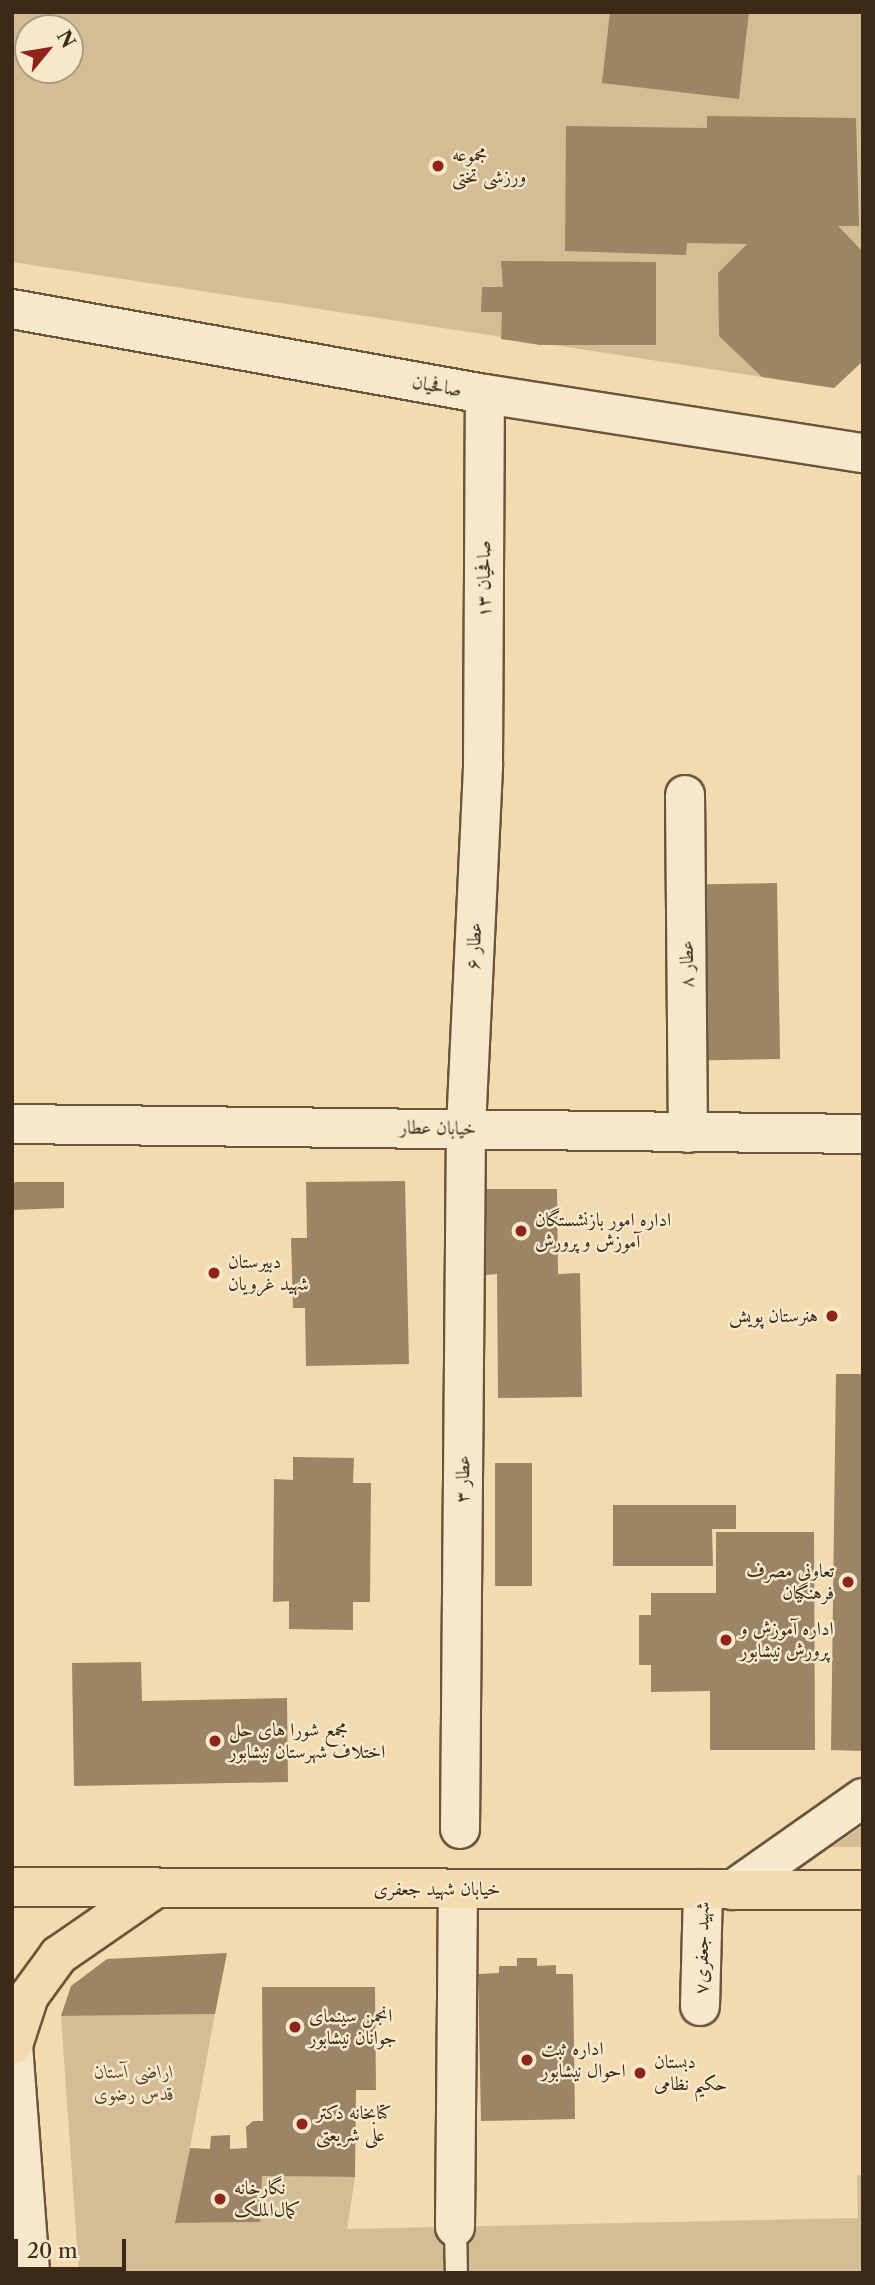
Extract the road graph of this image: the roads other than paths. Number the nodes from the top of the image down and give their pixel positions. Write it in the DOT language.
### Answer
graph roads {
  1 [pos="12,309"];
  2 [pos="485,394"];
  3 [pos="863,453"];
  4 [pos="483,763"];
  5 [pos="685,795"];
  6 [pos="12,1124"];
  7 [pos="466,1128"];
  8 [pos="688,1133"];
  9 [pos="863,1134"];
  10 [pos="863,1798"];
  11 [pos="460,1829"];
  12 [pos="12,1887"];
  13 [pos="156,1888"];
  14 [pos="458,1889"];
  15 [pos="718,1890"];
  16 [pos="863,1890"];
  17 [pos="700,2006"];
  18 [pos="13,2038"];
  19 [pos="455,2227"];
  20 [pos="30,2273"];
  21 [pos="456,2273"];
  1 -- 2 [label="street, صافحیان"];
  2 -- 3 [label="street, صافحیان"];
  2 -- 4 [label="street, صافحیان ۱۳"];
  4 -- 7 [label="street, عطار ۶"];
  5 -- 8 [label="street, عطار ۸"];
  6 -- 7 [label="street, خیابان عطار"];
  7 -- 8 [label="street, خیابان عطار"];
  7 -- 11 [label="street, عطار ۳"];
  8 -- 9 [label="street, خیابان عطار"];
  10 -- 15 [label="street"];
  12 -- 13 [label="main road, خیابان شهید جعفری"];
  13 -- 14 [label="main road, خیابان شهید جعفری"];
  13 -- 18 [label="main road"];
  14 -- 15 [label="main road, خیابان شهید جعفری"];
  14 -- 19 [label="street"];
  15 -- 16 [label="main road, خیابان شهید جعفری"];
  15 -- 17 [label="street, شهید جعفری۷"];
  18 -- 20 [label="street"];
  19 -- 21 [label="lane"];
}
